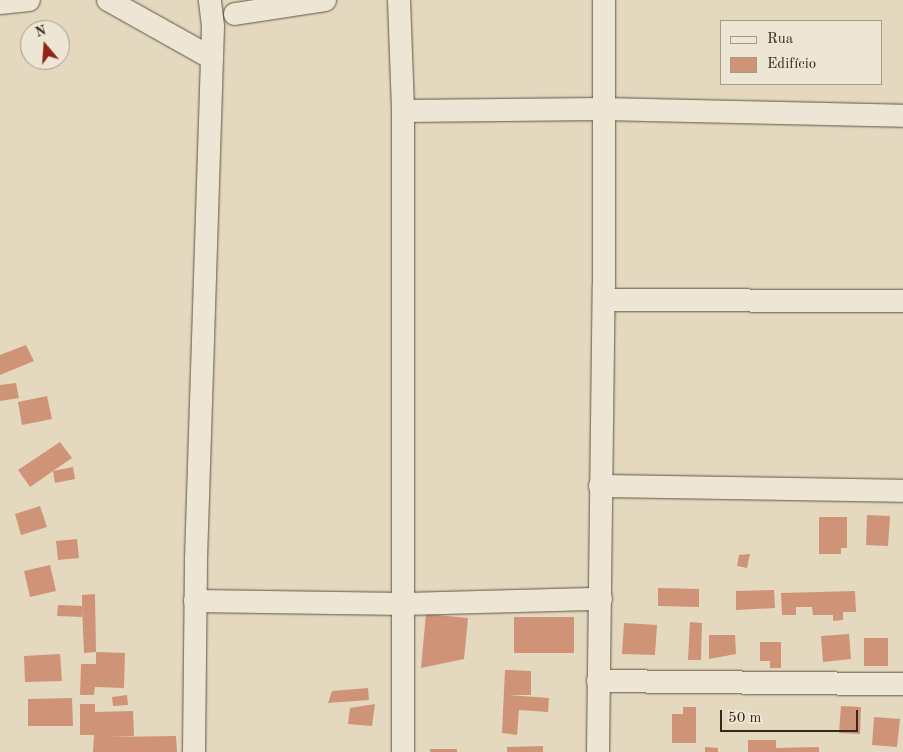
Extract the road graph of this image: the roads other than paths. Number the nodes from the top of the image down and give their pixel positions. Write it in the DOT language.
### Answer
graph roads {
  1 [pos="29,0"];
  2 [pos="108,0"];
  3 [pos="210,0"];
  4 [pos="253,0"];
  5 [pos="325,0"];
  6 [pos="399,0"];
  7 [pos="604,0"];
  8 [pos="0,3"];
  9 [pos="235,14"];
  10 [pos="213,26"];
  11 [pos="210,57"];
  12 [pos="603,109"];
  13 [pos="403,110"];
  14 [pos="903,116"];
  15 [pos="604,300"];
  16 [pos="903,301"];
  17 [pos="600,486"];
  18 [pos="903,491"];
  19 [pos="601,599"];
  20 [pos="195,601"];
  21 [pos="405,604"];
  22 [pos="598,681"];
  23 [pos="903,684"];
  24 [pos="194,752"];
  25 [pos="403,752"];
  26 [pos="598,752"];
  1 -- 8 [label="street"];
  2 -- 11 [label="street"];
  3 -- 10 [label="street"];
  4 -- 9 [label="street"];
  5 -- 9 [label="street"];
  6 -- 13 [label="street"];
  7 -- 12 [label="street"];
  9 -- 10 [label="street"];
  10 -- 11 [label="street"];
  11 -- 20 [label="street"];
  12 -- 13 [label="street"];
  12 -- 14 [label="street"];
  12 -- 15 [label="street"];
  13 -- 21 [label="street"];
  15 -- 16 [label="street"];
  15 -- 17 [label="street"];
  17 -- 18 [label="street"];
  17 -- 19 [label="street"];
  19 -- 21 [label="street"];
  19 -- 22 [label="street"];
  20 -- 21 [label="street"];
  20 -- 24 [label="street"];
  21 -- 25 [label="street"];
  22 -- 23 [label="street"];
  22 -- 26 [label="street"];
}
